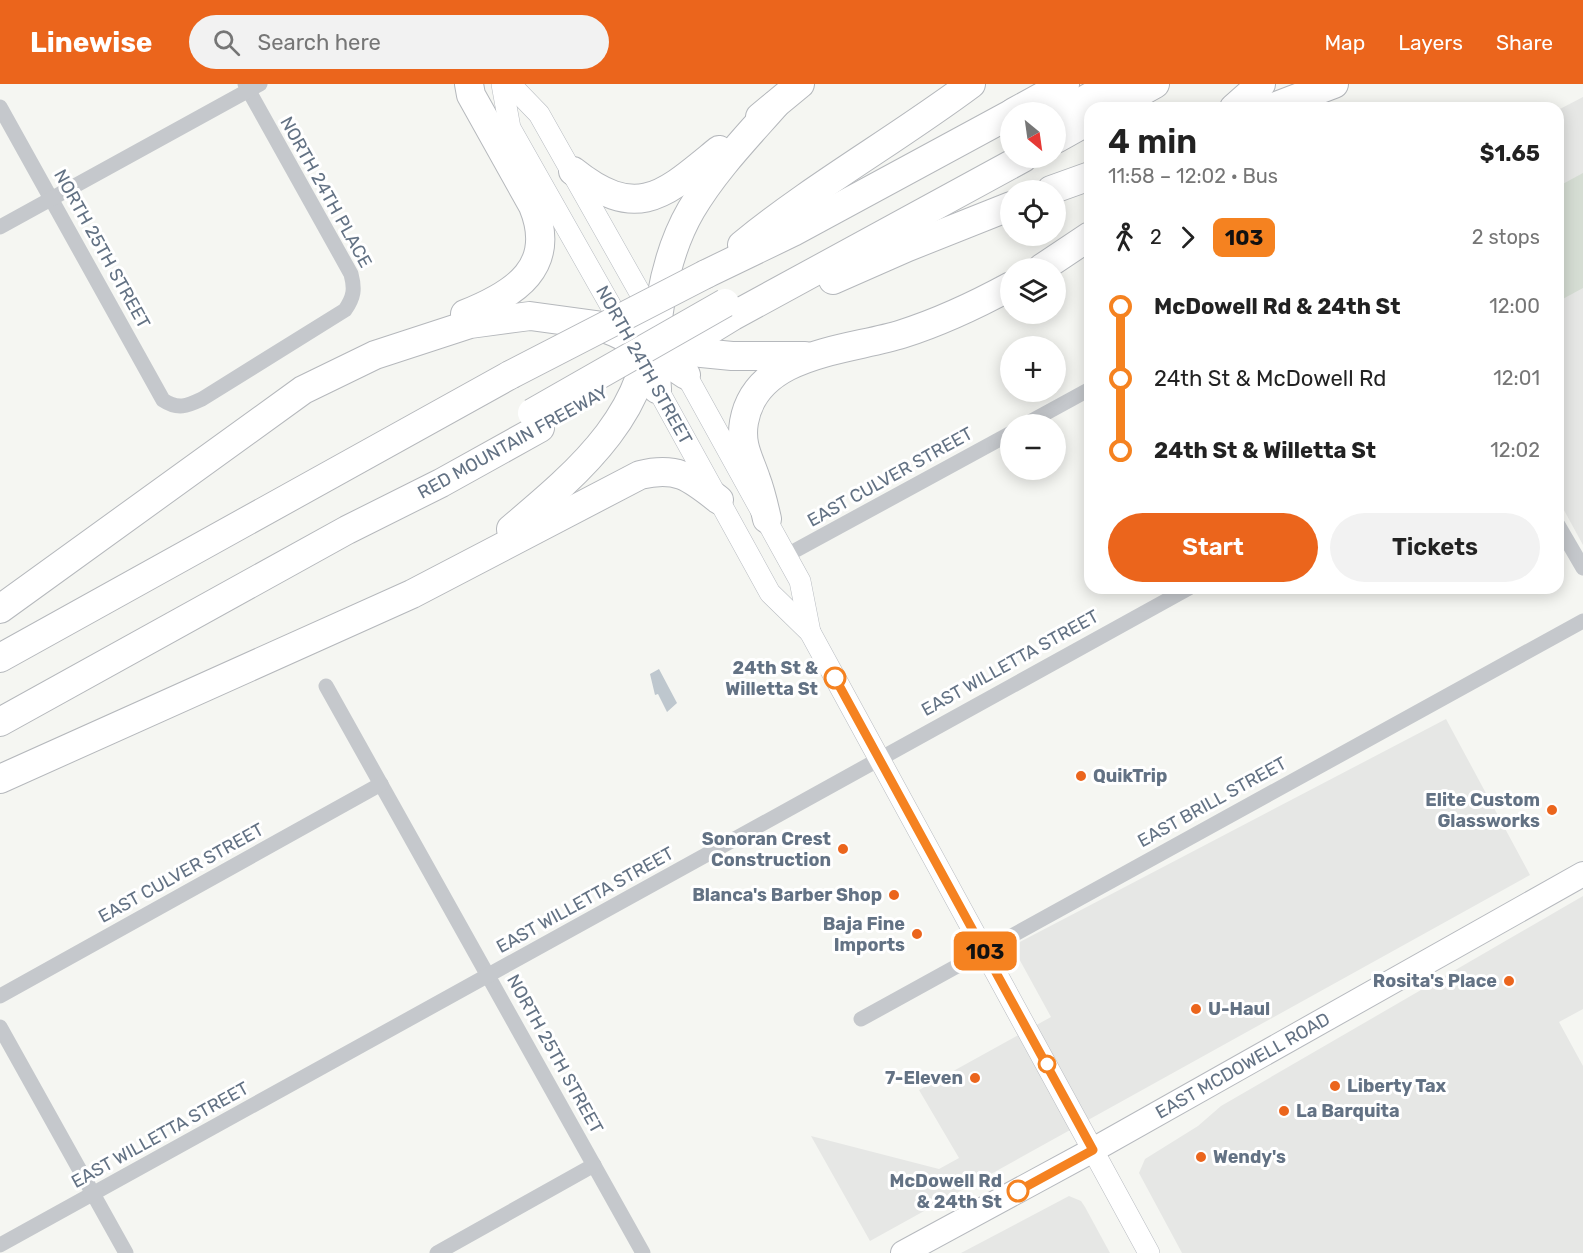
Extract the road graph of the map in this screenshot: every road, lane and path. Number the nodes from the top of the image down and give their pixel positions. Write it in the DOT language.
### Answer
graph roads {
  1 [pos="469,84"];
  2 [pos="502,84"];
  3 [pos="510,84"];
  4 [pos="800,84"];
  5 [pos="971,84"];
  6 [pos="1065,84"];
  7 [pos="1113,84"];
  8 [pos="1155,84"];
  9 [pos="1261,84"];
  10 [pos="1334,84"];
  11 [pos="251,86"];
  12 [pos="1032,102"];
  13 [pos="1123,102"];
  14 [pos="1241,102"];
  15 [pos="1287,102"];
  16 [pos="775,105"];
  17 [pos="0,107"];
  18 [pos="1066,110"];
  19 [pos="1000,120"];
  20 [pos="1084,123"];
  21 [pos="1066,133"];
  22 [pos="1000,149"];
  23 [pos="1005,168"];
  24 [pos="573,171"];
  25 [pos="1084,178"];
  26 [pos="1066,185"];
  27 [pos="52,199"];
  28 [pos="1000,210"];
  29 [pos="0,227"];
  30 [pos="1084,240"];
  31 [pos="1057,258"];
  32 [pos="706,274"];
  33 [pos="1000,291"];
  34 [pos="733,315"];
  35 [pos="652,346"];
  36 [pos="375,355"];
  37 [pos="816,356"];
  38 [pos="686,375"];
  39 [pos="1084,393"];
  40 [pos="173,406"];
  41 [pos="1045,414"];
  42 [pos="536,420"];
  43 [pos="1000,439"];
  44 [pos="719,500"];
  45 [pos="767,519"];
  46 [pos="1564,535"];
  47 [pos="787,555"];
  48 [pos="470,563"];
  49 [pos="1583,568"];
  50 [pos="1178,594"];
  51 [pos="0,609"];
  52 [pos="1583,621"];
  53 [pos="810,632"];
  54 [pos="0,658"];
  55 [pos="326,686"];
  56 [pos="0,722"];
  57 [pos="879,757"];
  58 [pos="0,780"];
  59 [pos="381,784"];
  60 [pos="1583,874"];
  61 [pos="985,950"];
  62 [pos="489,976"];
  63 [pos="0,996"];
  64 [pos="861,1019"];
  65 [pos="0,1027"];
  66 [pos="1093,1150"];
  67 [pos="594,1165"];
  68 [pos="93,1194"];
  69 [pos="0,1245"];
  70 [pos="126,1253"];
  71 [pos="437,1253"];
  72 [pos="643,1253"];
  73 [pos="903,1253"];
  74 [pos="1149,1253"];
  1 -- 36 [label="highway"];
  2 -- 35 [label="main road, NORTH 24TH STREET"];
  3 -- 24 [label="main road, NORTH 24TH STREET"];
  4 -- 16 [label="highway"];
  5 -- 32 [label="highway"];
  6 -- 12 [label="highway"];
  7 -- 18 [label="highway"];
  8 -- 13 [label="highway"];
  9 -- 14 [label="highway"];
  10 -- 15 [label="highway"];
  11 -- 27 [label="street"];
  11 -- 40 [label="street, NORTH 24TH PLACE"];
  16 -- 24 [label="highway"];
  16 -- 35 [label="highway"];
  17 -- 27 [label="street, NORTH 25TH STREET"];
  19 -- 32 [label="highway"];
  20 -- 21 [label="highway"];
  22 -- 34 [label="highway"];
  23 -- 34 [label="highway"];
  24 -- 35 [label="main road, NORTH 24TH STREET"];
  25 -- 26 [label="highway"];
  27 -- 29 [label="street"];
  27 -- 40 [label="street, NORTH 25TH STREET"];
  28 -- 34 [label="highway"];
  30 -- 31 [label="highway"];
  32 -- 54 [label="highway, bridge"];
  33 -- 37 [label="highway"];
  34 -- 35 [label="highway, RED MOUNTAIN FREEWAY"];
  34 -- 42 [label="highway, bridge"];
  35 -- 36 [label="highway"];
  35 -- 37 [label="highway"];
  35 -- 38 [label="highway"];
  35 -- 42 [label="highway, RED MOUNTAIN FREEWAY"];
  35 -- 44 [label="main road, NORTH 24TH STREET"];
  35 -- 48 [label="highway"];
  36 -- 51 [label="highway"];
  37 -- 45 [label="highway"];
  38 -- 45 [label="main road, NORTH 24TH STREET"];
  39 -- 41 [label="street"];
  42 -- 56 [label="highway, RED MOUNTAIN FREEWAY"];
  43 -- 47 [label="street, EAST CULVER STREET"];
  44 -- 48 [label="highway"];
  44 -- 53 [label="main road, NORTH 24TH STREET"];
  45 -- 47 [label="main road, NORTH 24TH STREET"];
  46 -- 49 [label="street"];
  47 -- 53 [label="main road, NORTH 24TH STREET"];
  48 -- 58 [label="highway"];
  50 -- 57 [label="street, EAST WILLETTA STREET"];
  52 -- 61 [label="street, EAST BRILL STREET"];
  53 -- 57 [label="main road, NORTH 24TH STREET"];
  55 -- 59 [label="street, NORTH 25TH STREET"];
  57 -- 61 [label="main road, NORTH 24TH STREET"];
  57 -- 62 [label="street, EAST WILLETTA STREET"];
  59 -- 62 [label="street, NORTH 25TH STREET"];
  59 -- 63 [label="street, EAST CULVER STREET"];
  60 -- 66 [label="main road, EAST MCDOWELL ROAD"];
  61 -- 64 [label="street, EAST BRILL STREET"];
  61 -- 66 [label="main road, NORTH 24TH STREET"];
  62 -- 67 [label="street, NORTH 25TH STREET"];
  62 -- 68 [label="street, EAST WILLETTA STREET"];
  65 -- 68 [label="street"];
  66 -- 73 [label="main road, EAST MCDOWELL ROAD"];
  66 -- 74 [label="main road, NORTH 24TH STREET"];
  67 -- 71 [label="street"];
  67 -- 72 [label="street, NORTH 25TH STREET"];
  68 -- 69 [label="street, EAST WILLETTA STREET"];
  68 -- 70 [label="street"];
}
